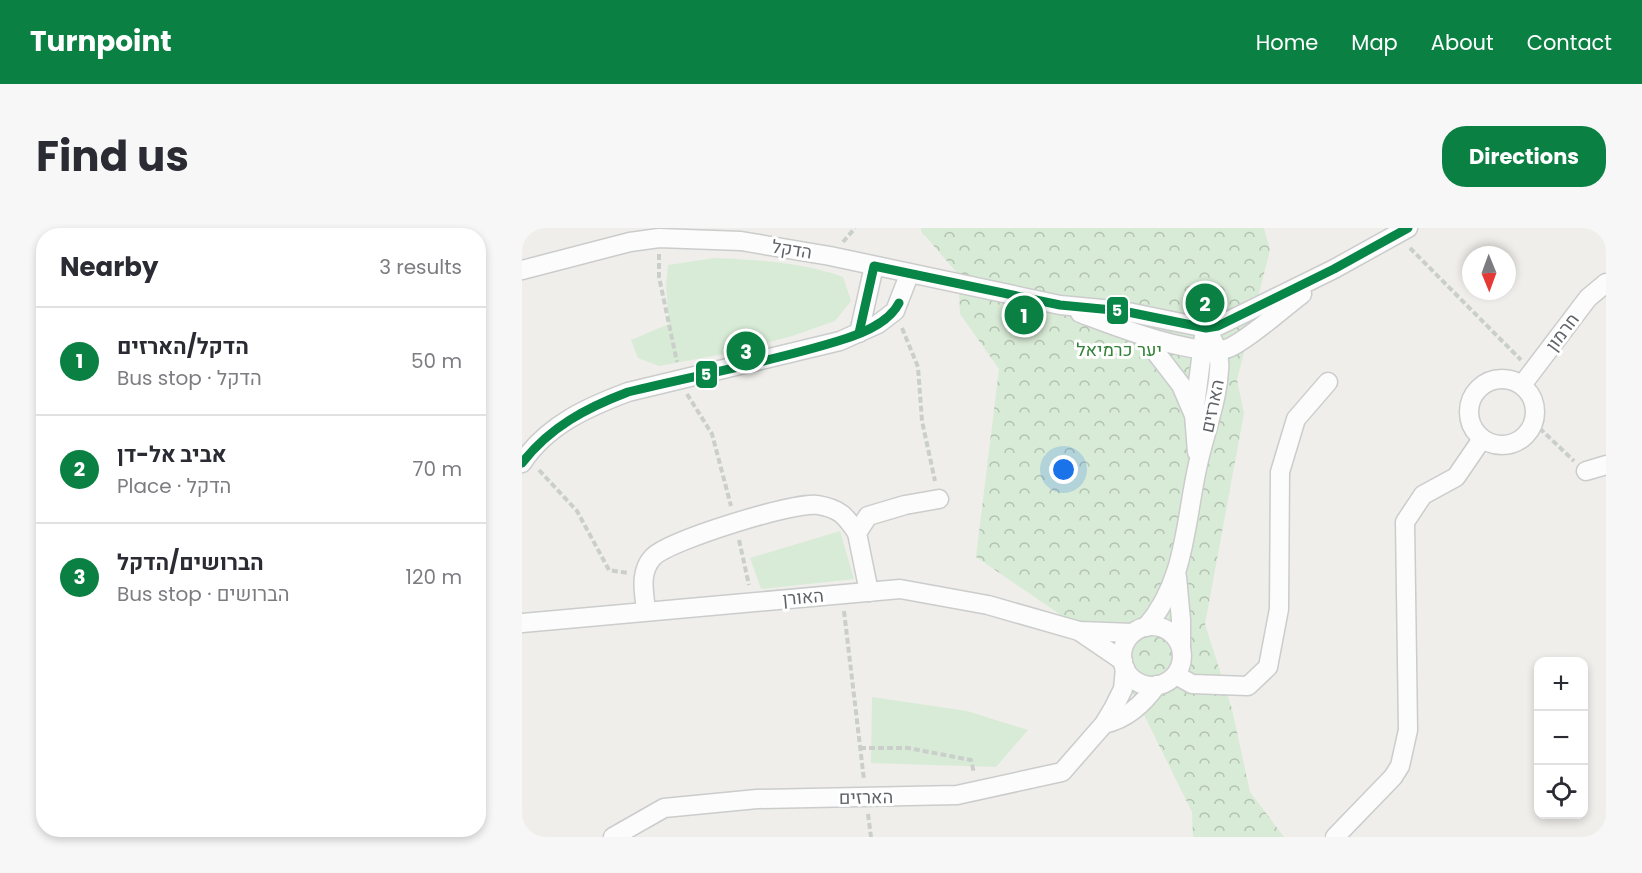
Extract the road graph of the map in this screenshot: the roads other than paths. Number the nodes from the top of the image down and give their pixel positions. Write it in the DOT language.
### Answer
graph roads {
  1 [pos="1402,231"];
  2 [pos="874,266"];
  3 [pos="1334,269"];
  4 [pos="522,270"];
  5 [pos="909,275"];
  6 [pos="1606,283"];
  7 [pos="1060,305"];
  8 [pos="1206,328"];
  9 [pos="859,333"];
  10 [pos="1144,337"];
  11 [pos="1210,348"];
  12 [pos="1527,378"];
  13 [pos="1328,382"];
  14 [pos="1194,414"];
  15 [pos="1482,439"];
  16 [pos="524,460"];
  17 [pos="1198,463"];
  18 [pos="1606,465"];
  19 [pos="1586,471"];
  20 [pos="939,499"];
  21 [pos="857,533"];
  22 [pos="1177,578"];
  23 [pos="869,592"];
  24 [pos="646,610"];
  25 [pos="522,623"];
  26 [pos="1140,630"];
  27 [pos="1079,631"];
  28 [pos="1180,647"];
  29 [pos="1124,665"];
  30 [pos="1176,675"];
  31 [pos="1157,685"];
  32 [pos="1104,724"];
  33 [pos="613,837"];
  34 [pos="1335,837"];
  1 -- 3 [label="street"];
  2 -- 4 [label="street, הדקל"];
  2 -- 5 [label="street, הדקל"];
  2 -- 9 [label="street"];
  3 -- 8 [label="street"];
  3 -- 11 [label="street"];
  5 -- 7 [label="street, הדקל"];
  5 -- 9 [label="street"];
  6 -- 12 [label="street, חרמון"];
  7 -- 8 [label="street, הדקל"];
  7 -- 10 [label="street, הדקל"];
  8 -- 11 [label="street"];
  9 -- 16 [label="street"];
  10 -- 11 [label="street, הדקל"];
  10 -- 14 [label="street, הארזים"];
  11 -- 14 [label="street, הארזים"];
  11 -- 17 [label="street, הארזים"];
  12 -- 15 [label="street"];
  12 -- 15 [label="street"];
  13 -- 30 [label="street"];
  14 -- 17 [label="street, הארזים"];
  15 -- 34 [label="street"];
  17 -- 22 [label="street, הארזים"];
  18 -- 19 [label="street"];
  20 -- 21 [label="street"];
  21 -- 23 [label="street"];
  21 -- 24 [label="street"];
  22 -- 26 [label="street, הארזים"];
  22 -- 28 [label="street, הארזים"];
  23 -- 24 [label="street, האורן"];
  23 -- 27 [label="street, האורן"];
  24 -- 25 [label="street, האורן"];
  26 -- 27 [label="street, האורן"];
  26 -- 28 [label="street"];
  26 -- 29 [label="street"];
  27 -- 29 [label="street, האורן"];
  28 -- 30 [label="street"];
  29 -- 31 [label="street"];
  29 -- 32 [label="street, הארזים"];
  30 -- 31 [label="street"];
  31 -- 32 [label="street, הארזים"];
  32 -- 33 [label="street, הארזים"];
}
